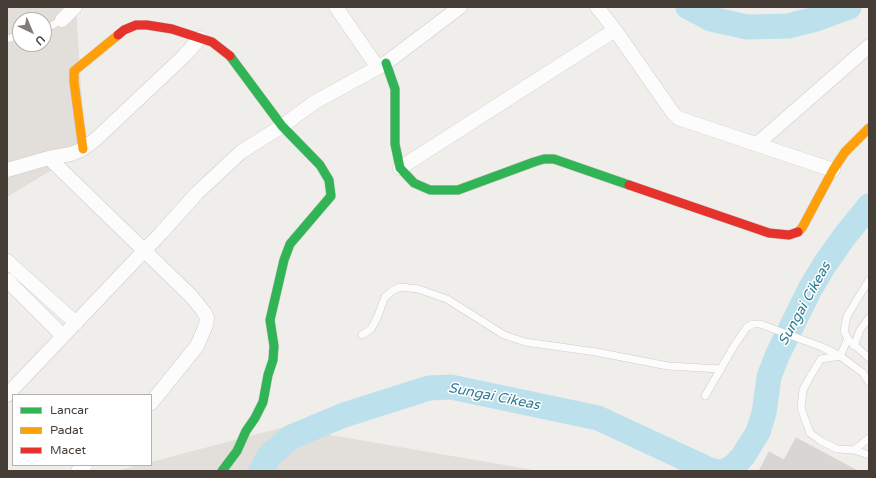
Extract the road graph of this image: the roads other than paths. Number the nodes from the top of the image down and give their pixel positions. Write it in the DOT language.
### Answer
graph roads {
  1 [pos="75,7"];
  2 [pos="336,7"];
  3 [pos="460,7"];
  4 [pos="597,7"];
  5 [pos="62,20"];
  6 [pos="52,25"];
  7 [pos="616,30"];
  8 [pos="200,38"];
  9 [pos="869,46"];
  10 [pos="382,65"];
  11 [pos="282,126"];
  12 [pos="869,128"];
  13 [pos="757,144"];
  14 [pos="83,149"];
  15 [pos="49,158"];
  16 [pos="400,168"];
  17 [pos="7,170"];
  18 [pos="833,170"];
  19 [pos="144,251"];
  20 [pos="7,261"];
  21 [pos="7,280"];
  22 [pos="869,280"];
  23 [pos="869,318"];
  24 [pos="76,323"];
  25 [pos="362,335"];
  26 [pos="63,336"];
  27 [pos="848,339"];
  28 [pos="854,346"];
  29 [pos="840,356"];
  30 [pos="869,358"];
  31 [pos="721,369"];
  32 [pos="869,382"];
  33 [pos="7,395"];
  34 [pos="705,396"];
  35 [pos="152,402"];
  36 [pos="869,438"];
  37 [pos="854,450"];
  38 [pos="869,455"];
  39 [pos="222,471"];
  1 -- 5 [label="street"];
  2 -- 10 [label="street"];
  3 -- 10 [label="street"];
  4 -- 7 [label="street"];
  5 -- 6 [label="lane"];
  7 -- 13 [label="street"];
  7 -- 16 [label="street"];
  8 -- 11 [label="street"];
  8 -- 14 [label="street"];
  8 -- 14 [label="street"];
  9 -- 13 [label="street"];
  10 -- 11 [label="street"];
  10 -- 16 [label="street"];
  11 -- 19 [label="street"];
  11 -- 39 [label="street"];
  12 -- 18 [label="street"];
  13 -- 18 [label="street"];
  14 -- 15 [label="street"];
  15 -- 17 [label="street"];
  15 -- 19 [label="street"];
  16 -- 18 [label="street"];
  19 -- 24 [label="street"];
  19 -- 35 [label="street"];
  20 -- 24 [label="street"];
  21 -- 26 [label="street"];
  22 -- 27 [label="lane"];
  23 -- 28 [label="lane"];
  24 -- 26 [label="street"];
  25 -- 31 [label="lane"];
  26 -- 33 [label="street"];
  27 -- 28 [label="lane"];
  27 -- 29 [label="lane"];
  28 -- 30 [label="lane"];
  29 -- 31 [label="lane"];
  29 -- 32 [label="lane"];
  29 -- 37 [label="lane"];
  31 -- 34 [label="lane"];
  36 -- 37 [label="lane"];
  37 -- 38 [label="lane"];
}
